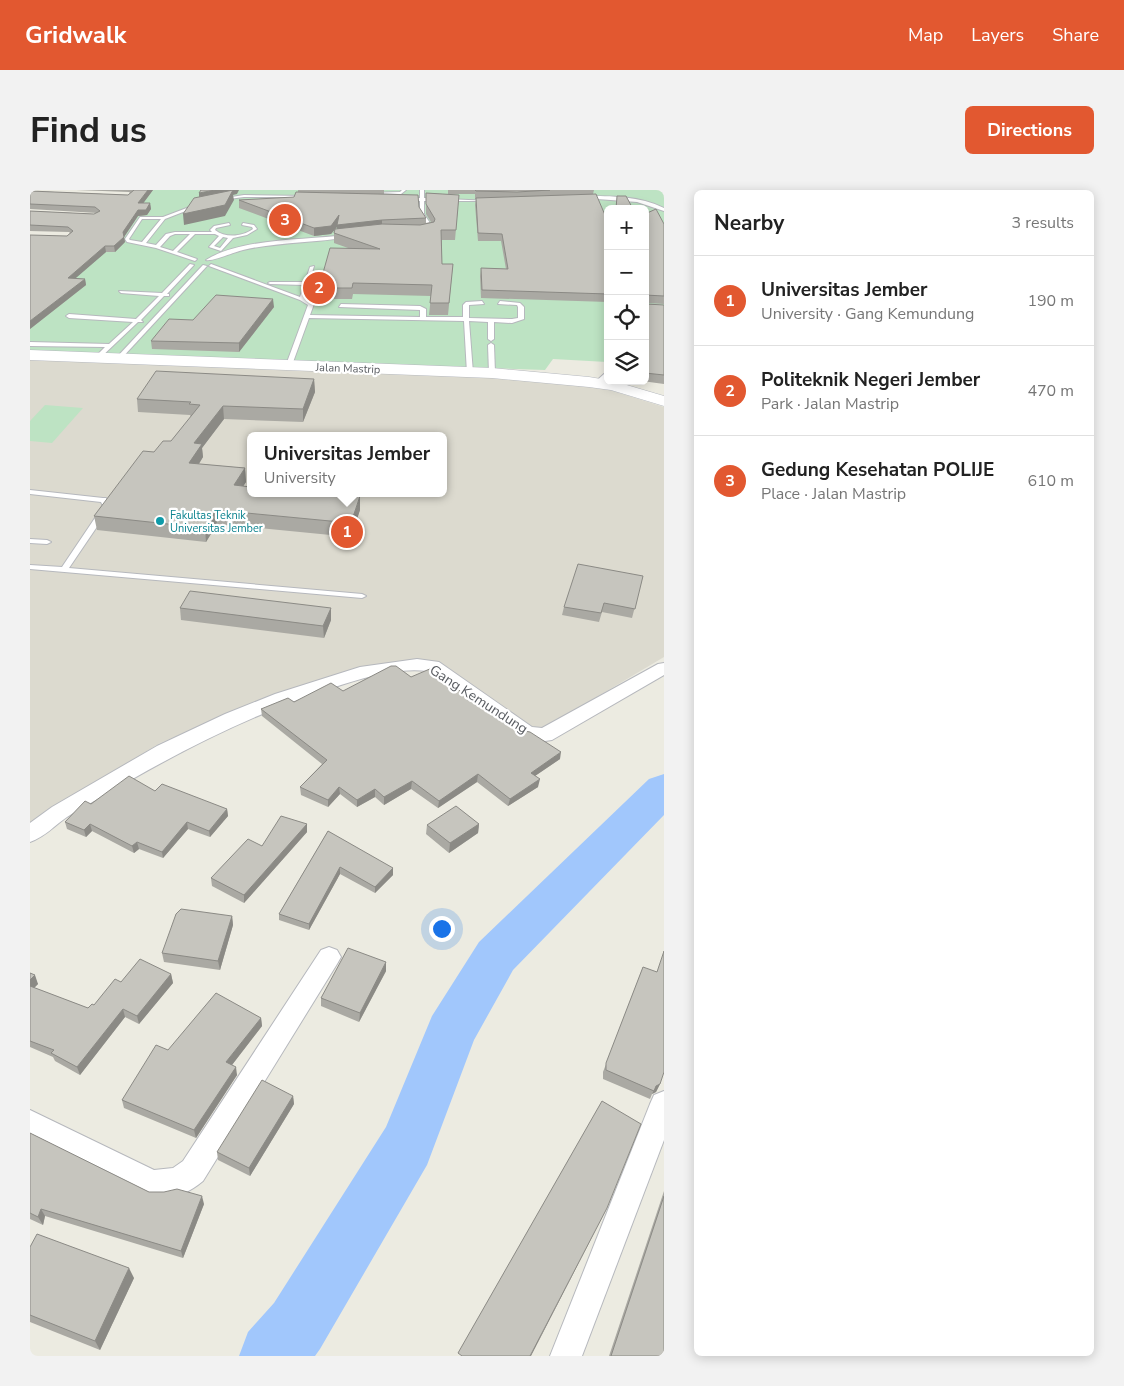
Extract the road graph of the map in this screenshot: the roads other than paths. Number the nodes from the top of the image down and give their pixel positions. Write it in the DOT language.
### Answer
graph roads {
  1 [pos="404,190"];
  2 [pos="422,190"];
  3 [pos="590,190"];
  4 [pos="308,192"];
  5 [pos="259,193"];
  6 [pos="368,193"];
  7 [pos="315,197"];
  8 [pos="579,197"];
  9 [pos="589,197"];
  10 [pos="373,198"];
  11 [pos="219,199"];
  12 [pos="421,199"];
  13 [pos="491,201"];
  14 [pos="203,203"];
  15 [pos="663,208"];
  16 [pos="164,218"];
  17 [pos="229,224"];
  18 [pos="244,224"];
  19 [pos="420,231"];
  20 [pos="194,233"];
  21 [pos="214,233"];
  22 [pos="355,234"];
  23 [pos="222,235"];
  24 [pos="232,236"];
  25 [pos="143,244"];
  26 [pos="157,247"];
  27 [pos="221,252"];
  28 [pos="174,253"];
  29 [pos="194,263"];
  30 [pos="208,263"];
  31 [pos="312,267"];
  32 [pos="260,283"];
  33 [pos="307,284"];
  34 [pos="121,292"];
  35 [pos="163,294"];
  36 [pos="176,295"];
  37 [pos="302,299"];
  38 [pos="482,303"];
  39 [pos="500,303"];
  40 [pos="69,316"];
  41 [pos="306,316"];
  42 [pos="338,317"];
  43 [pos="423,318"];
  44 [pos="138,320"];
  45 [pos="466,320"];
  46 [pos="491,320"];
  47 [pos="152,321"];
  48 [pos="30,344"];
  49 [pos="118,351"];
  50 [pos="30,355"];
  51 [pos="289,365"];
  52 [pos="470,373"];
  53 [pos="492,373"];
  54 [pos="603,380"];
  55 [pos="664,401"];
  56 [pos="30,492"];
  57 [pos="30,541"];
  58 [pos="47,542"];
  59 [pos="30,567"];
  60 [pos="64,570"];
  61 [pos="362,596"];
  62 [pos="664,668"];
  63 [pos="30,834"];
  64 [pos="330,957"];
  65 [pos="664,1104"];
  66 [pos="30,1123"];
  67 [pos="566,1356"];
  1 -- 6 [label="lane"];
  2 -- 12 [label="lane"];
  3 -- 9 [label="lane"];
  4 -- 5 [label="lane"];
  5 -- 7 [label="lane"];
  5 -- 11 [label="lane"];
  8 -- 9 [label="lane"];
  9 -- 15 [label="lane"];
  10 -- 12 [label="lane"];
  12 -- 13 [label="lane"];
  12 -- 19 [label="lane"];
  14 -- 16 [label="lane"];
  16 -- 25 [label="lane"];
  16 -- 25 [label="lane"];
  17 -- 21 [label="lane"];
  18 -- 24 [label="lane"];
  20 -- 21 [label="lane"];
  20 -- 26 [label="lane"];
  20 -- 28 [label="lane"];
  21 -- 23 [label="lane"];
  22 -- 27 [label="lane"];
  23 -- 24 [label="lane"];
  23 -- 27 [label="lane"];
  24 -- 27 [label="lane"];
  25 -- 26 [label="lane"];
  26 -- 28 [label="lane"];
  27 -- 30 [label="lane"];
  28 -- 29 [label="lane"];
  29 -- 30 [label="lane"];
  29 -- 35 [label="lane"];
  30 -- 32 [label="lane"];
  30 -- 36 [label="lane"];
  31 -- 33 [label="lane"];
  32 -- 33 [label="lane"];
  32 -- 37 [label="lane"];
  33 -- 37 [label="lane"];
  34 -- 35 [label="lane"];
  35 -- 36 [label="lane"];
  35 -- 44 [label="lane"];
  36 -- 47 [label="lane"];
  37 -- 41 [label="lane"];
  38 -- 45 [label="lane"];
  39 -- 46 [label="lane"];
  40 -- 44 [label="lane"];
  41 -- 42 [label="lane"];
  41 -- 51 [label="lane"];
  42 -- 43 [label="lane"];
  42 -- 43 [label="lane"];
  43 -- 45 [label="lane"];
  44 -- 47 [label="lane"];
  44 -- 49 [label="lane"];
  45 -- 46 [label="lane"];
  45 -- 52 [label="lane"];
  46 -- 53 [label="lane"];
  47 -- 49 [label="lane"];
  48 -- 49 [label="lane"];
  49 -- 50 [label="main road, Jalan Mastrip"];
  49 -- 51 [label="main road, Jalan Mastrip"];
  51 -- 52 [label="main road, Jalan Mastrip"];
  52 -- 53 [label="main road, Jalan Mastrip"];
  53 -- 54 [label="main road, Jalan Mastrip"];
  54 -- 55 [label="main road, Jalan Mastrip"];
  56 -- 60 [label="lane"];
  57 -- 58 [label="lane"];
  59 -- 60 [label="lane"];
  60 -- 61 [label="lane"];
  62 -- 63 [label="street, Gang Kemundung"];
  64 -- 66 [label="street"];
  65 -- 67 [label="street"];
}
